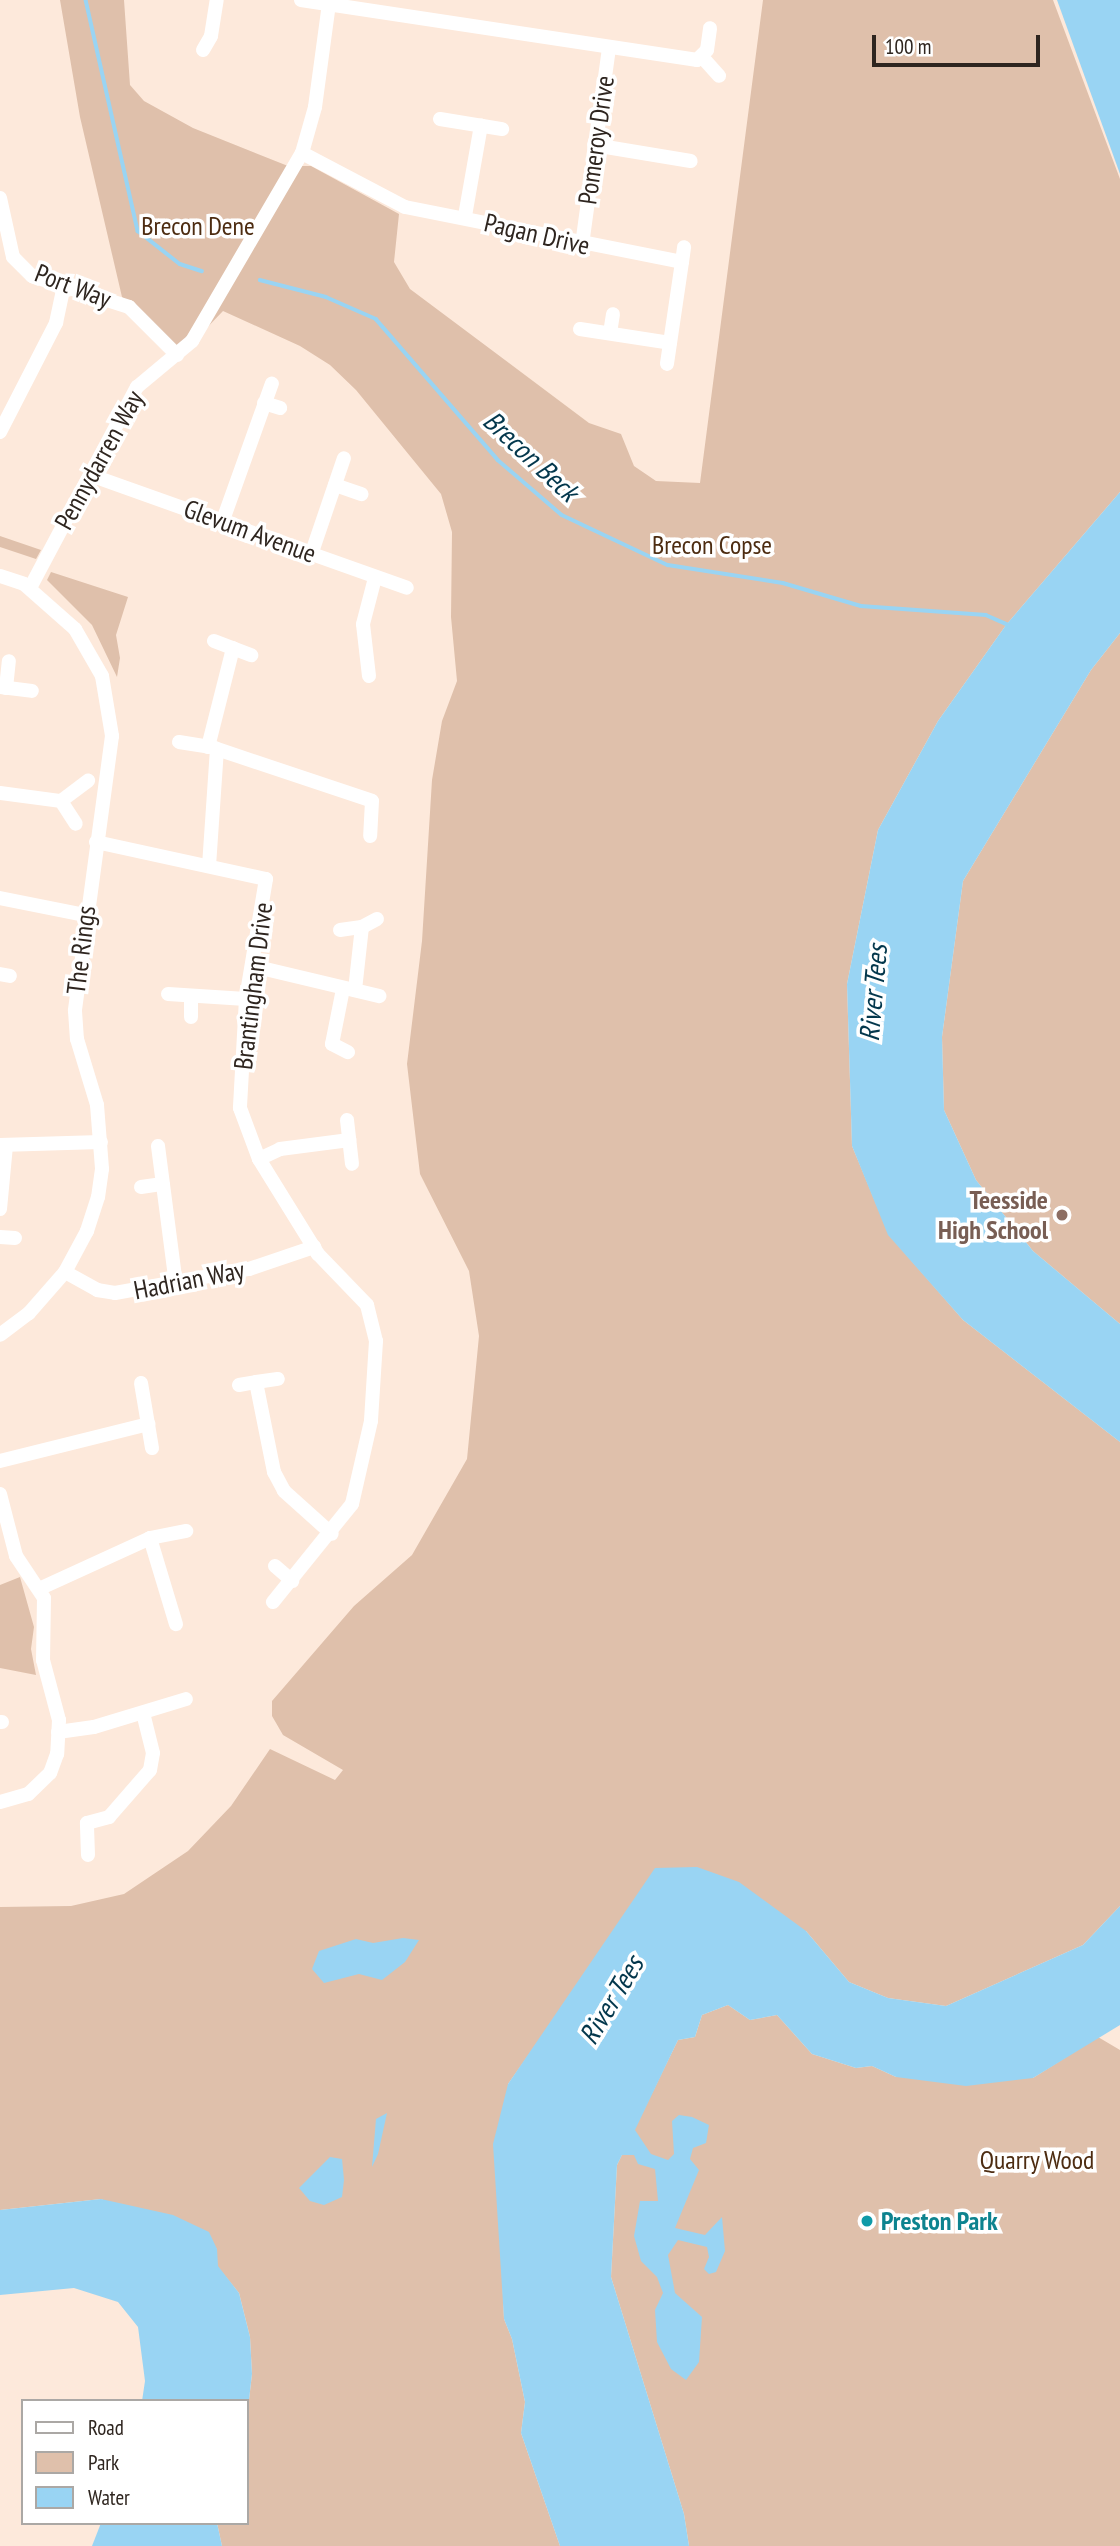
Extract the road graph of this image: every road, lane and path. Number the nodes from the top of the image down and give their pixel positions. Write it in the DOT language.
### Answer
graph roads {
  1 [pos="217,0"];
  2 [pos="301,0"];
  3 [pos="329,4"];
  4 [pos="710,28"];
  5 [pos="608,48"];
  6 [pos="203,50"];
  7 [pos="703,58"];
  8 [pos="719,76"];
  9 [pos="440,119"];
  10 [pos="481,125"];
  11 [pos="502,129"];
  12 [pos="594,145"];
  13 [pos="302,153"];
  14 [pos="691,161"];
  15 [pos="0,198"];
  16 [pos="465,216"];
  17 [pos="582,245"];
  18 [pos="64,286"];
  19 [pos="613,314"];
  20 [pos="580,329"];
  21 [pos="610,333"];
  22 [pos="670,343"];
  23 [pos="177,355"];
  24 [pos="667,364"];
  25 [pos="272,383"];
  26 [pos="264,403"];
  27 [pos="280,408"];
  28 [pos="0,432"];
  29 [pos="344,458"];
  30 [pos="93,476"];
  31 [pos="335,485"];
  32 [pos="361,494"];
  33 [pos="223,520"];
  34 [pos="312,552"];
  35 [pos="0,576"];
  36 [pos="376,578"];
  37 [pos="30,588"];
  38 [pos="407,588"];
  39 [pos="214,641"];
  40 [pos="233,648"];
  41 [pos="251,654"];
  42 [pos="9,662"];
  43 [pos="369,676"];
  44 [pos="3,687"];
  45 [pos="32,691"];
  46 [pos="179,742"];
  47 [pos="212,748"];
  48 [pos="88,781"];
  49 [pos="0,793"];
  50 [pos="61,801"];
  51 [pos="76,824"];
  52 [pos="370,836"];
  53 [pos="96,842"];
  54 [pos="209,866"];
  55 [pos="0,898"];
  56 [pos="85,915"];
  57 [pos="377,919"];
  58 [pos="362,927"];
  59 [pos="340,930"];
  60 [pos="253,966"];
  61 [pos="349,990"];
  62 [pos="168,994"];
  63 [pos="379,996"];
  64 [pos="191,997"];
  65 [pos="246,999"];
  66 [pos="191,1017"];
  67 [pos="332,1044"];
  68 [pos="316,1045"];
  69 [pos="348,1052"];
  70 [pos="347,1120"];
  71 [pos="349,1140"];
  72 [pos="101,1142"];
  73 [pos="3,1145"];
  74 [pos="158,1146"];
  75 [pos="259,1159"];
  76 [pos="352,1164"];
  77 [pos="163,1184"];
  78 [pos="141,1187"];
  79 [pos="0,1209"];
  80 [pos="0,1237"];
  81 [pos="15,1238"];
  82 [pos="314,1247"];
  83 [pos="65,1272"];
  84 [pos="176,1284"];
  85 [pos="0,1335"];
  86 [pos="278,1379"];
  87 [pos="256,1382"];
  88 [pos="141,1383"];
  89 [pos="239,1384"];
  90 [pos="148,1424"];
  91 [pos="152,1448"];
  92 [pos="0,1461"];
  93 [pos="0,1494"];
  94 [pos="186,1531"];
  95 [pos="332,1534"];
  96 [pos="150,1538"];
  97 [pos="275,1566"];
  98 [pos="292,1581"];
  99 [pos="41,1588"];
  100 [pos="273,1602"];
  101 [pos="176,1624"];
  102 [pos="186,1699"];
  103 [pos="143,1713"];
  104 [pos="58,1732"];
  105 [pos="0,1802"];
  106 [pos="88,1856"];
  1 -- 6 [label="street"];
  2 -- 3 [label="street"];
  3 -- 5 [label="street"];
  3 -- 13 [label="street, Pennydarren Way"];
  4 -- 7 [label="street"];
  5 -- 7 [label="street, Pomeroy Drive"];
  5 -- 12 [label="street, Pomeroy Drive"];
  7 -- 8 [label="street"];
  9 -- 10 [label="street"];
  10 -- 11 [label="street"];
  10 -- 16 [label="street"];
  12 -- 14 [label="street"];
  12 -- 17 [label="street, Pomeroy Drive"];
  13 -- 16 [label="street, Pagan Drive"];
  13 -- 23 [label="street, Pennydarren Way"];
  15 -- 18 [label="street, Port Way"];
  16 -- 17 [label="street, Pagan Drive"];
  17 -- 22 [label="street, Pagan Drive"];
  18 -- 23 [label="street, Port Way"];
  18 -- 28 [label="street"];
  19 -- 21 [label="street"];
  20 -- 21 [label="street"];
  21 -- 22 [label="street"];
  22 -- 24 [label="street, Pagan Drive"];
  23 -- 30 [label="street, Pennydarren Way"];
  25 -- 26 [label="street"];
  26 -- 27 [label="street"];
  26 -- 33 [label="street"];
  29 -- 31 [label="street"];
  30 -- 33 [label="street, Glevum Avenue"];
  30 -- 37 [label="street, Pennydarren Way"];
  31 -- 32 [label="street"];
  31 -- 34 [label="street"];
  33 -- 34 [label="street, Glevum Avenue"];
  34 -- 36 [label="street, Glevum Avenue"];
  35 -- 37 [label="street, The Rings"];
  36 -- 38 [label="street, Glevum Avenue"];
  36 -- 43 [label="street"];
  37 -- 53 [label="street, The Rings"];
  39 -- 40 [label="street"];
  40 -- 41 [label="street"];
  40 -- 47 [label="street"];
  42 -- 44 [label="street"];
  44 -- 45 [label="street"];
  46 -- 47 [label="street"];
  47 -- 52 [label="street"];
  47 -- 54 [label="street"];
  48 -- 50 [label="street"];
  49 -- 50 [label="street"];
  50 -- 51 [label="street"];
  53 -- 54 [label="street, Brantingham Drive"];
  53 -- 56 [label="street, The Rings"];
  54 -- 60 [label="street, Brantingham Drive"];
  55 -- 56 [label="street"];
  56 -- 72 [label="street, The Rings"];
  57 -- 58 [label="street"];
  58 -- 59 [label="street"];
  58 -- 61 [label="street"];
  60 -- 61 [label="street"];
  60 -- 65 [label="street, Brantingham Drive"];
  61 -- 63 [label="street"];
  61 -- 67 [label="street"];
  62 -- 64 [label="street"];
  64 -- 65 [label="street"];
  64 -- 66 [label="street"];
  65 -- 75 [label="street, Brantingham Drive"];
  67 -- 68 [label="street"];
  67 -- 69 [label="street"];
  70 -- 71 [label="street"];
  71 -- 75 [label="street"];
  71 -- 76 [label="street"];
  72 -- 73 [label="street"];
  72 -- 83 [label="street, The Rings"];
  73 -- 79 [label="street"];
  74 -- 77 [label="street"];
  75 -- 82 [label="street, Brantingham Drive"];
  77 -- 78 [label="street"];
  77 -- 84 [label="street"];
  80 -- 81 [label="street"];
  82 -- 84 [label="street, Hadrian Way"];
  82 -- 95 [label="street, Brantingham Drive"];
  83 -- 84 [label="street, Hadrian Way"];
  83 -- 85 [label="street, The Rings"];
  86 -- 87 [label="street"];
  87 -- 89 [label="street"];
  87 -- 95 [label="street"];
  88 -- 90 [label="street"];
  90 -- 91 [label="street"];
  90 -- 92 [label="street"];
  93 -- 99 [label="street"];
  94 -- 96 [label="street"];
  95 -- 98 [label="street, Brantingham Drive"];
  96 -- 99 [label="street"];
  96 -- 101 [label="street"];
  97 -- 98 [label="street"];
  98 -- 100 [label="street, Brantingham Drive"];
  99 -- 104 [label="street"];
  102 -- 103 [label="street"];
  103 -- 104 [label="street"];
  103 -- 106 [label="street"];
  104 -- 105 [label="street"];
}
